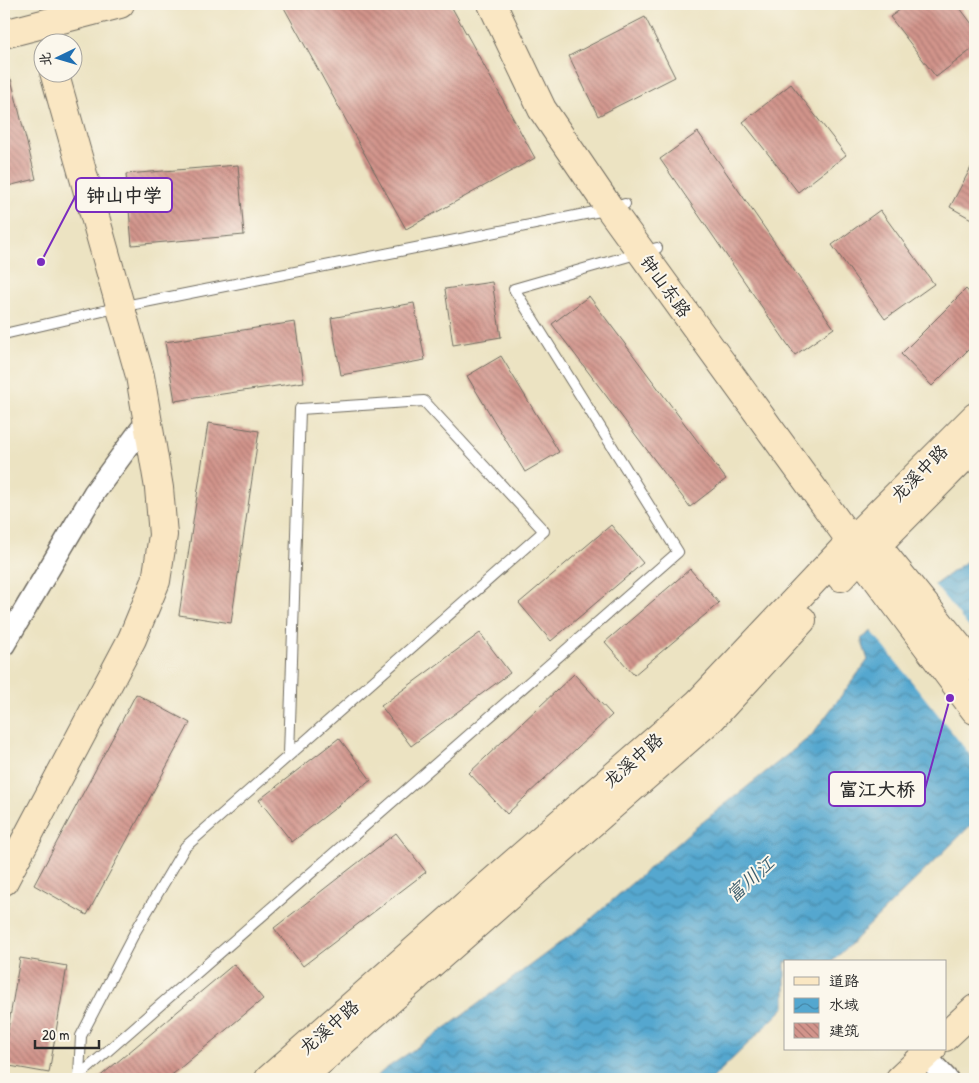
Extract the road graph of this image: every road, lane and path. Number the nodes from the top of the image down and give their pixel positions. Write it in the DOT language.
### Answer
graph roads {
  1 [pos="120,4"];
  2 [pos="492,4"];
  3 [pos="506,4"];
  4 [pos="48,32"];
  5 [pos="4,34"];
  6 [pos="32,34"];
  7 [pos="57,82"];
  8 [pos="618,206"];
  9 [pos="649,250"];
  10 [pos="120,307"];
  11 [pos="4,334"];
  12 [pos="975,417"];
  13 [pos="147,421"];
  14 [pos="975,446"];
  15 [pos="863,543"];
  16 [pos="4,645"];
  17 [pos="975,667"];
  18 [pos="975,710"];
  19 [pos="289,755"];
  20 [pos="4,881"];
  21 [pos="975,1009"];
  22 [pos="946,1036"];
  23 [pos="929,1052"];
  24 [pos="269,1079"];
  25 [pos="300,1079"];
  26 [pos="900,1079"];
  27 [pos="947,1079"];
  1 -- 4 [label="main road"];
  2 -- 8 [label="main road, 钟山东路"];
  3 -- 8 [label="main road, 钟山东路"];
  5 -- 6 [label="main road"];
  7 -- 10 [label="main road"];
  8 -- 9 [label="main road, 钟山东路"];
  8 -- 10 [label="lane"];
  9 -- 15 [label="main road, 钟山东路"];
  9 -- 19 [label="lane"];
  10 -- 11 [label="lane"];
  10 -- 13 [label="main road"];
  12 -- 15 [label="main road, 龙溪中路"];
  13 -- 16 [label="street"];
  13 -- 20 [label="main road"];
  14 -- 15 [label="main road, 龙溪中路"];
  15 -- 17 [label="main road"];
  15 -- 18 [label="main road"];
  15 -- 24 [label="main road, 龙溪中路"];
  15 -- 25 [label="main road, 龙溪中路"];
  19 -- 19 [label="lane"];
  21 -- 22 [label="main road"];
  23 -- 26 [label="main road"];
  23 -- 27 [label="street"];
}
